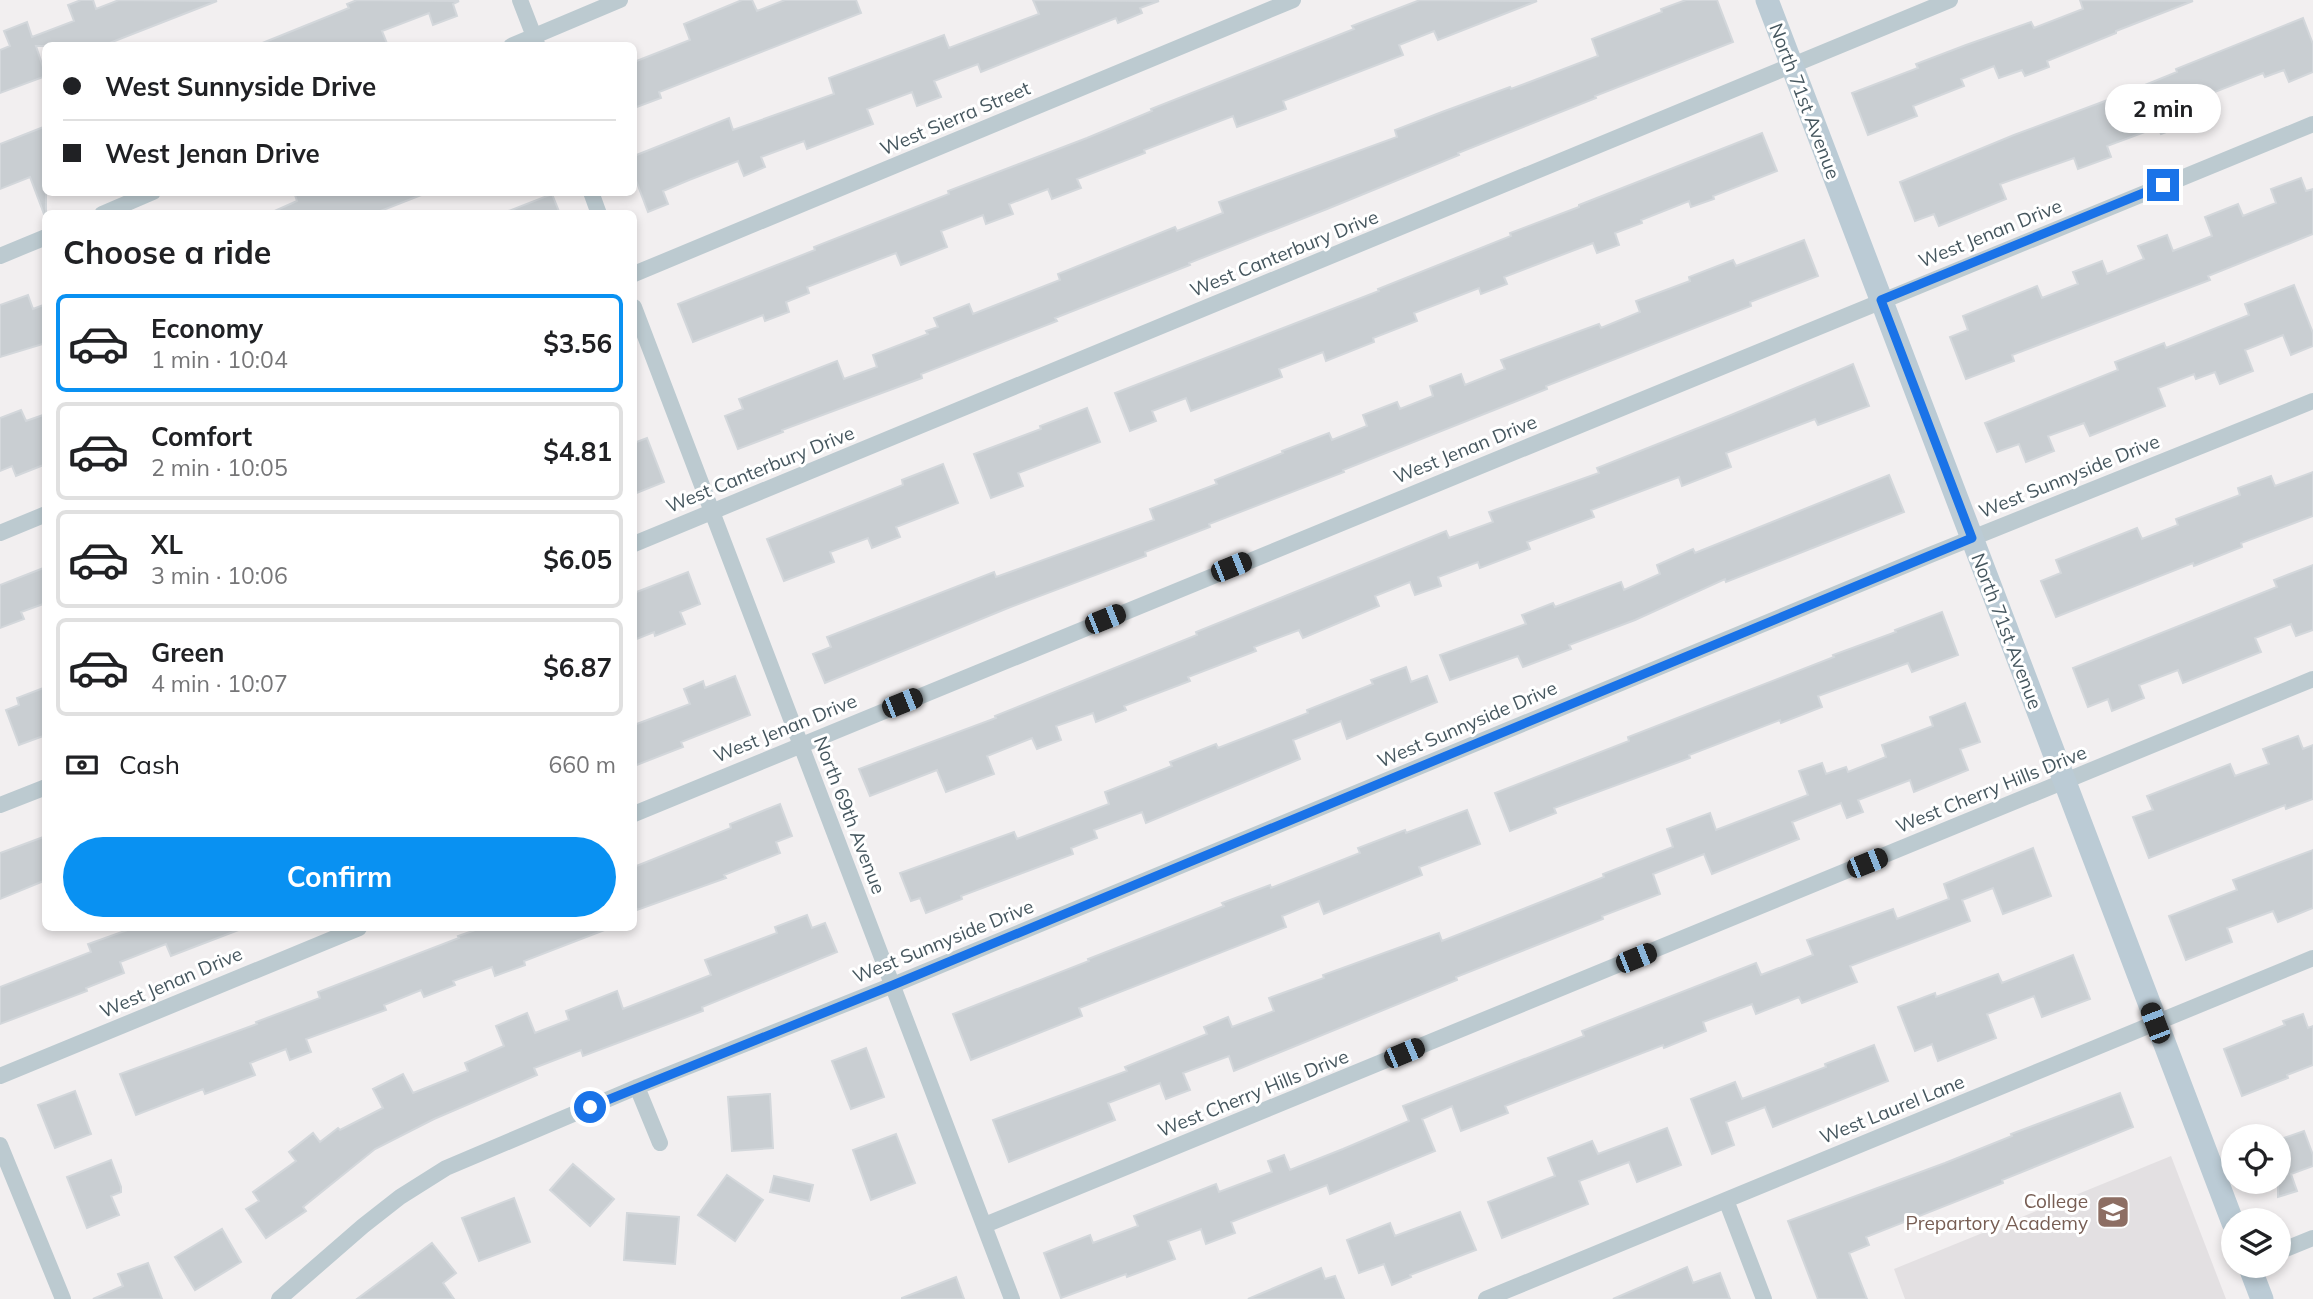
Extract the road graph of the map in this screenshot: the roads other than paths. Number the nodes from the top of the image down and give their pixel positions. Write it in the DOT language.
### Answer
graph roads {
  1 [pos="520,0"];
  2 [pos="620,0"];
  3 [pos="1293,0"];
  4 [pos="1767,0"];
  5 [pos="1950,0"];
  6 [pos="536,41"];
  7 [pos="1792,65"];
  8 [pos="2313,124"];
  9 [pos="144,196"];
  10 [pos="111,210"];
  11 [pos="42,239"];
  12 [pos="0,256"];
  13 [pos="637,273"];
  14 [pos="1881,300"];
  15 [pos="637,315"];
  16 [pos="2313,401"];
  17 [pos="713,511"];
  18 [pos="42,516"];
  19 [pos="0,533"];
  20 [pos="1972,538"];
  21 [pos="637,543"];
  22 [pos="2313,679"];
  23 [pos="801,744"];
  24 [pos="2065,782"];
  25 [pos="42,788"];
  26 [pos="0,805"];
  27 [pos="637,813"];
  28 [pos="352,931"];
  29 [pos="2313,958"];
  30 [pos="893,985"];
  31 [pos="2155,1023"];
  32 [pos="0,1076"];
  33 [pos="637,1087"];
  34 [pos="660,1143"];
  35 [pos="0,1145"];
  36 [pos="1726,1200"];
  37 [pos="2227,1208"];
  38 [pos="985,1225"];
  39 [pos="2313,1238"];
  40 [pos="2291,1247"];
  41 [pos="2254,1278"];
  42 [pos="63,1299"];
  43 [pos="279,1299"];
  44 [pos="1012,1299"];
  45 [pos="1486,1299"];
  46 [pos="1763,1299"];
  47 [pos="2262,1299"];
  1 -- 6 [label="street"];
  2 -- 6 [label="street"];
  3 -- 13 [label="street, West Sierra Street"];
  4 -- 7 [label="street, North 71st Avenue"];
  5 -- 7 [label="street, West Canterbury Drive"];
  7 -- 14 [label="street, North 71st Avenue"];
  7 -- 17 [label="street, West Canterbury Drive"];
  8 -- 14 [label="street, West Jenan Drive"];
  9 -- 10 [label="street"];
  11 -- 12 [label="street"];
  14 -- 20 [label="street, North 71st Avenue"];
  14 -- 23 [label="street, West Jenan Drive"];
  15 -- 17 [label="street, North 69th Avenue"];
  16 -- 20 [label="street, West Sunnyside Drive"];
  17 -- 21 [label="street, West Canterbury Drive"];
  17 -- 23 [label="street, North 69th Avenue"];
  18 -- 19 [label="street"];
  20 -- 24 [label="street, North 71st Avenue"];
  20 -- 30 [label="street, West Sunnyside Drive"];
  22 -- 24 [label="street, West Cherry Hills Drive"];
  23 -- 27 [label="street, West Jenan Drive"];
  23 -- 30 [label="street, North 69th Avenue"];
  24 -- 31 [label="street, North 71st Avenue"];
  24 -- 38 [label="street, West Cherry Hills Drive"];
  25 -- 26 [label="street"];
  28 -- 32 [label="street, West Jenan Drive"];
  29 -- 31 [label="street, West Laurel Lane"];
  30 -- 33 [label="street, West Sunnyside Drive"];
  30 -- 38 [label="street, North 69th Avenue"];
  31 -- 36 [label="street, West Laurel Lane"];
  31 -- 37 [label="street, North 71st Avenue"];
  33 -- 34 [label="street"];
  33 -- 43 [label="street, West Sunnyside Drive"];
  35 -- 42 [label="street"];
  36 -- 45 [label="street, West Laurel Lane"];
  36 -- 46 [label="street"];
  38 -- 44 [label="street, North 69th Avenue"];
  39 -- 40 [label="street"];
  41 -- 47 [label="street"];
}
